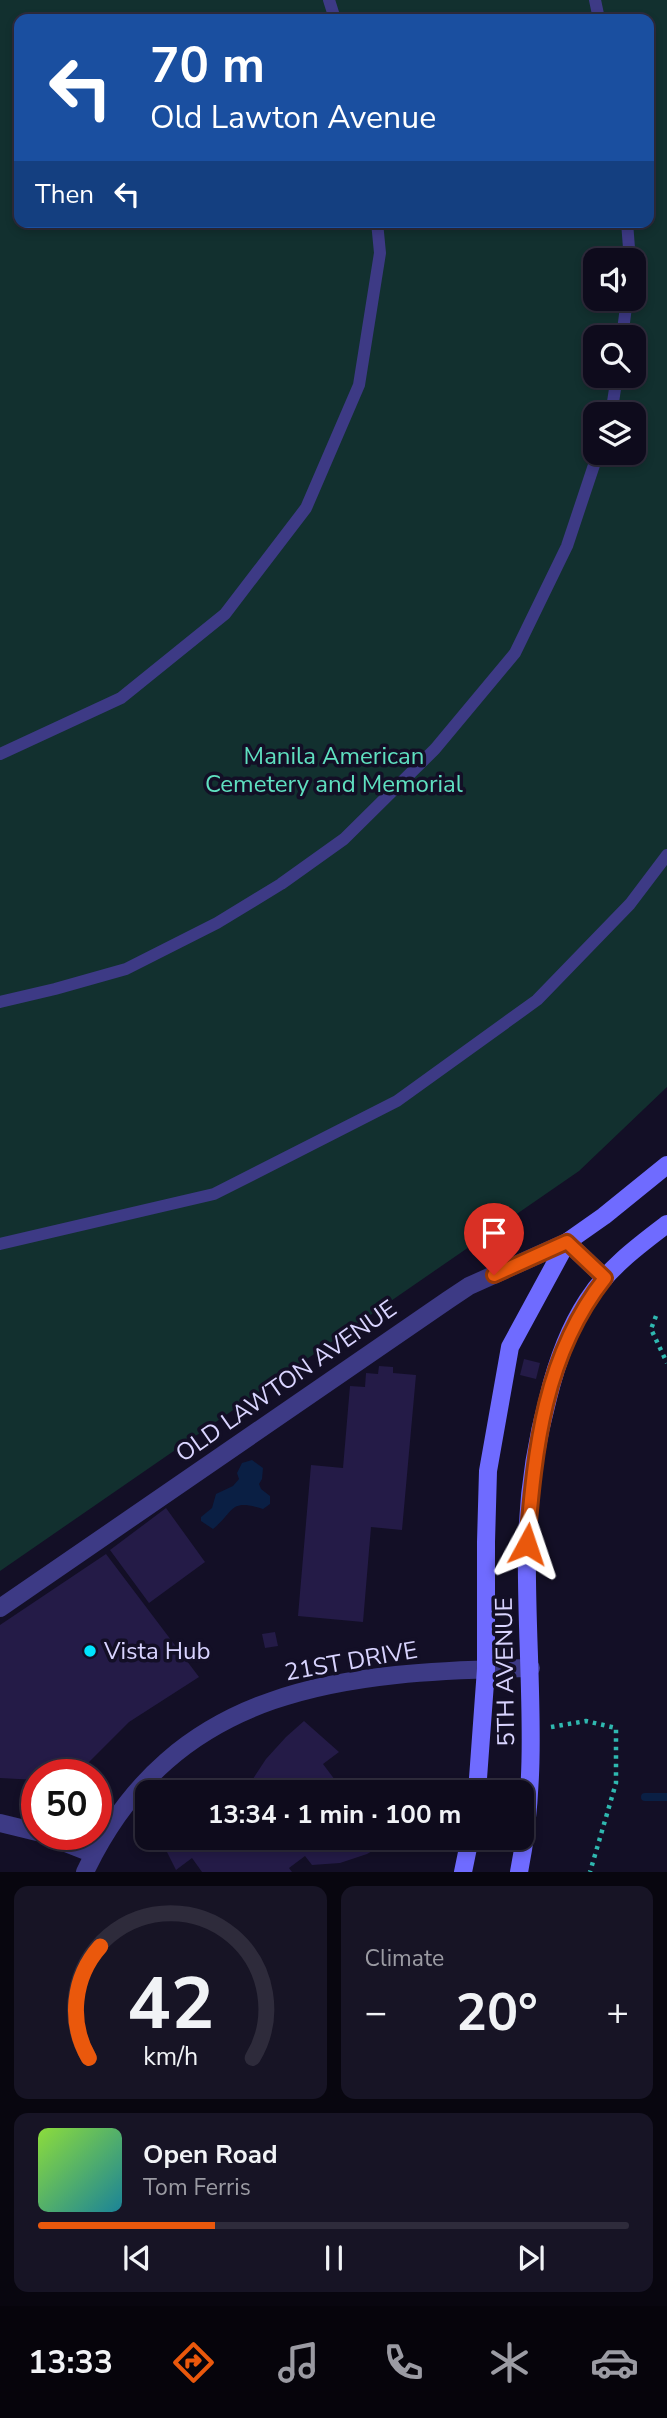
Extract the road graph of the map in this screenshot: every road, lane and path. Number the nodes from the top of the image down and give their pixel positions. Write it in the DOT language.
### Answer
graph roads {
  1 [pos="378,228"];
  2 [pos="627,228"];
  3 [pos="629,248"];
  4 [pos="594,465"];
  5 [pos="0,754"];
  6 [pos="667,855"];
  7 [pos="0,1002"];
  8 [pos="667,1165"];
  9 [pos="667,1224"];
  10 [pos="567,1242"];
  11 [pos="0,1244"];
  12 [pos="605,1278"];
  13 [pos="656,1316"];
  14 [pos="667,1363"];
  15 [pos="0,1608"];
  16 [pos="531,1668"];
  17 [pos="486,1669"];
  18 [pos="533,1728"];
  19 [pos="478,1780"];
  20 [pos="0,1823"];
  21 [pos="21,1828"];
  22 [pos="84,1850"];
  23 [pos="468,1850"];
  24 [pos="94,1854"];
  25 [pos="85,1872"];
  26 [pos="463,1872"];
  27 [pos="519,1872"];
  28 [pos="590,1872"];
  1 -- 5 [label="lane"];
  2 -- 3 [label="lane"];
  4 -- 7 [label="lane"];
  6 -- 11 [label="lane"];
  8 -- 10 [label="main road"];
  9 -- 12 [label="main road, 5TH AVENUE"];
  10 -- 12 [label="street"];
  10 -- 15 [label="street, OLD LAWTON AVENUE"];
  10 -- 17 [label="main road, 5TH AVENUE"];
  12 -- 16 [label="main road, 5TH AVENUE"];
  13 -- 14 [label="path"];
  16 -- 17 [label="street, 21ST DRIVE"];
  16 -- 18 [label="main road, 5TH AVENUE"];
  17 -- 19 [label="main road, 5TH AVENUE"];
  17 -- 24 [label="street, 21ST DRIVE"];
  18 -- 27 [label="main road, 5TH AVENUE"];
  18 -- 28 [label="path"];
  20 -- 21 [label="street"];
  22 -- 24 [label="street"];
  23 -- 26 [label="main road"];
  24 -- 25 [label="street, 21ST DRIVE"];
}
